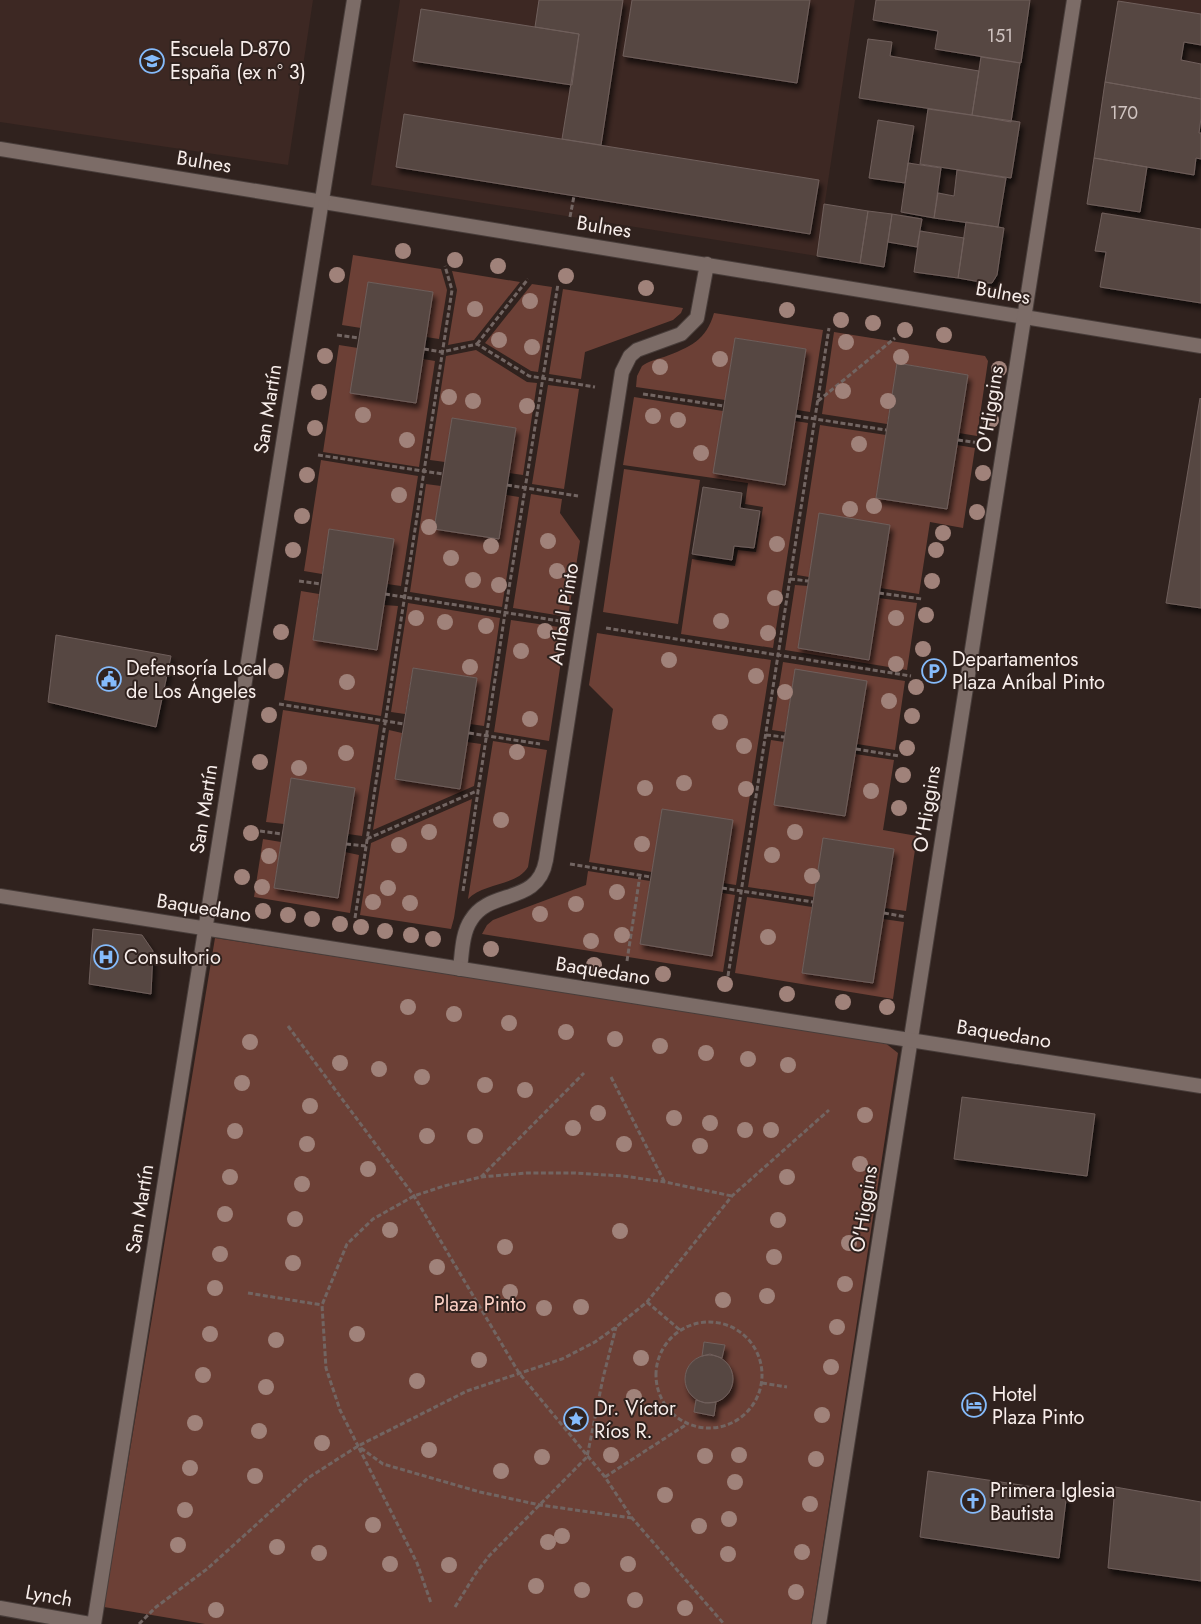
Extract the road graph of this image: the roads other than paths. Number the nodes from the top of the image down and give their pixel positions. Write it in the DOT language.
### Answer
graph roads {
  1 [pos="354,0"];
  2 [pos="1074,0"];
  3 [pos="0,148"];
  4 [pos="322,201"];
  5 [pos="707,264"];
  6 [pos="1024,317"];
  7 [pos="1201,346"];
  8 [pos="0,896"];
  9 [pos="205,929"];
  10 [pos="460,969"];
  11 [pos="911,1040"];
  12 [pos="1201,1086"];
  13 [pos="0,1608"];
  14 [pos="92,1624"];
  15 [pos="819,1624"];
  1 -- 4 [label="street, San Martín"];
  2 -- 6 [label="street, O'Higgins"];
  3 -- 4 [label="street, Bulnes"];
  4 -- 5 [label="street, Bulnes"];
  4 -- 9 [label="street, San Martín"];
  5 -- 6 [label="street, Bulnes"];
  5 -- 10 [label="street, Aníbal Pinto"];
  6 -- 7 [label="street, Bulnes"];
  6 -- 11 [label="street, O'Higgins"];
  8 -- 9 [label="street, Baquedano"];
  9 -- 10 [label="street, Baquedano"];
  9 -- 14 [label="street, San Martín"];
  10 -- 11 [label="street, Baquedano"];
  11 -- 12 [label="street, Baquedano"];
  11 -- 15 [label="street, O'Higgins"];
  13 -- 14 [label="street, Lynch"];
}
